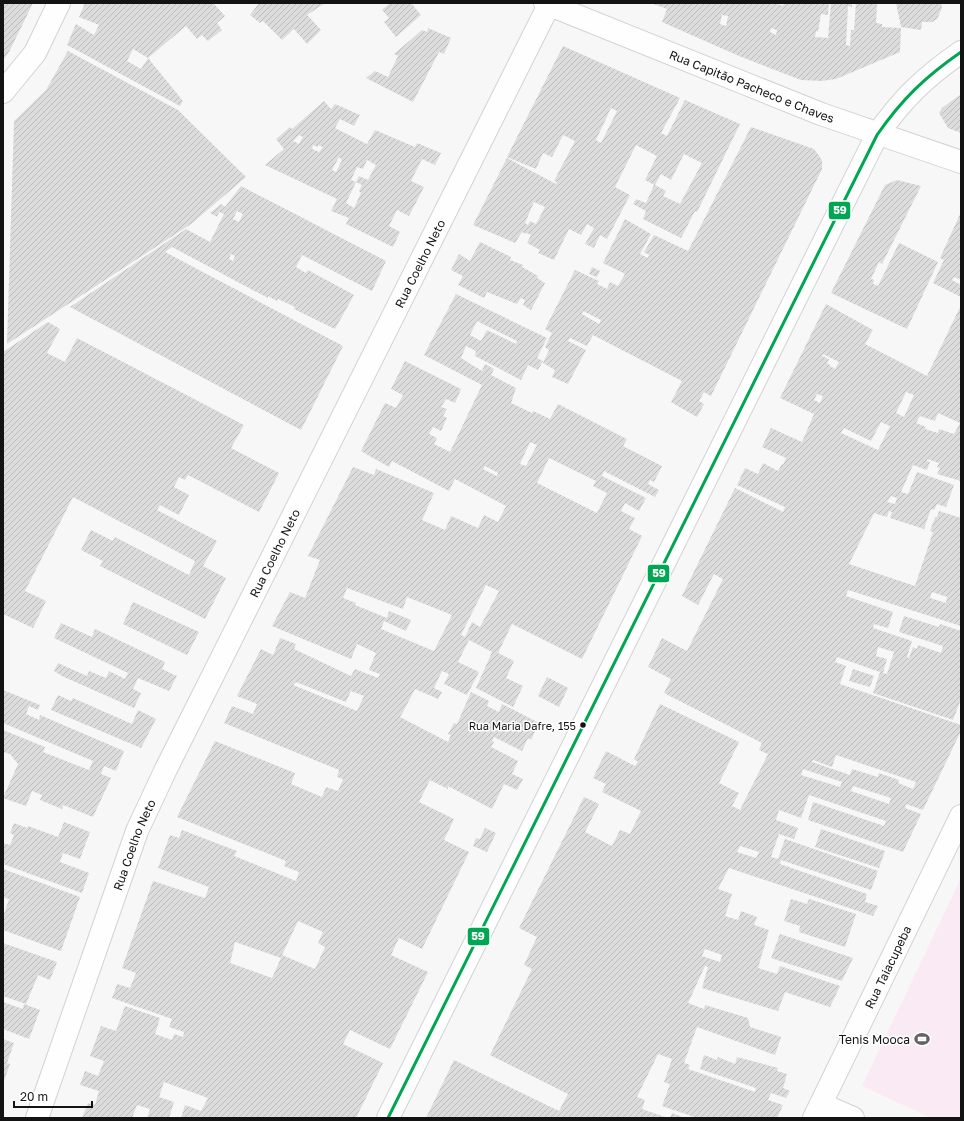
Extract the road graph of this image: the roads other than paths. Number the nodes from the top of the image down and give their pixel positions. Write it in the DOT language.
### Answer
graph roads {
  1 [pos="59,3"];
  2 [pos="547,4"];
  3 [pos="961,52"];
  4 [pos="3,92"];
  5 [pos="877,134"];
  6 [pos="961,162"];
  7 [pos="961,816"];
  8 [pos="818,1111"];
  9 [pos="37,1118"];
  10 [pos="388,1118"];
  11 [pos="853,1118"];
  1 -- 4 [label="street"];
  2 -- 5 [label="street, Rua Capitão Pacheco e Chaves"];
  2 -- 9 [label="street, Rua Coelho Neto"];
  3 -- 5 [label="street"];
  5 -- 6 [label="street, Rua Capitão Pacheco e Chaves"];
  5 -- 10 [label="street"];
  7 -- 8 [label="street, Rua Taiacupeba"];
  8 -- 11 [label="street"];
}
